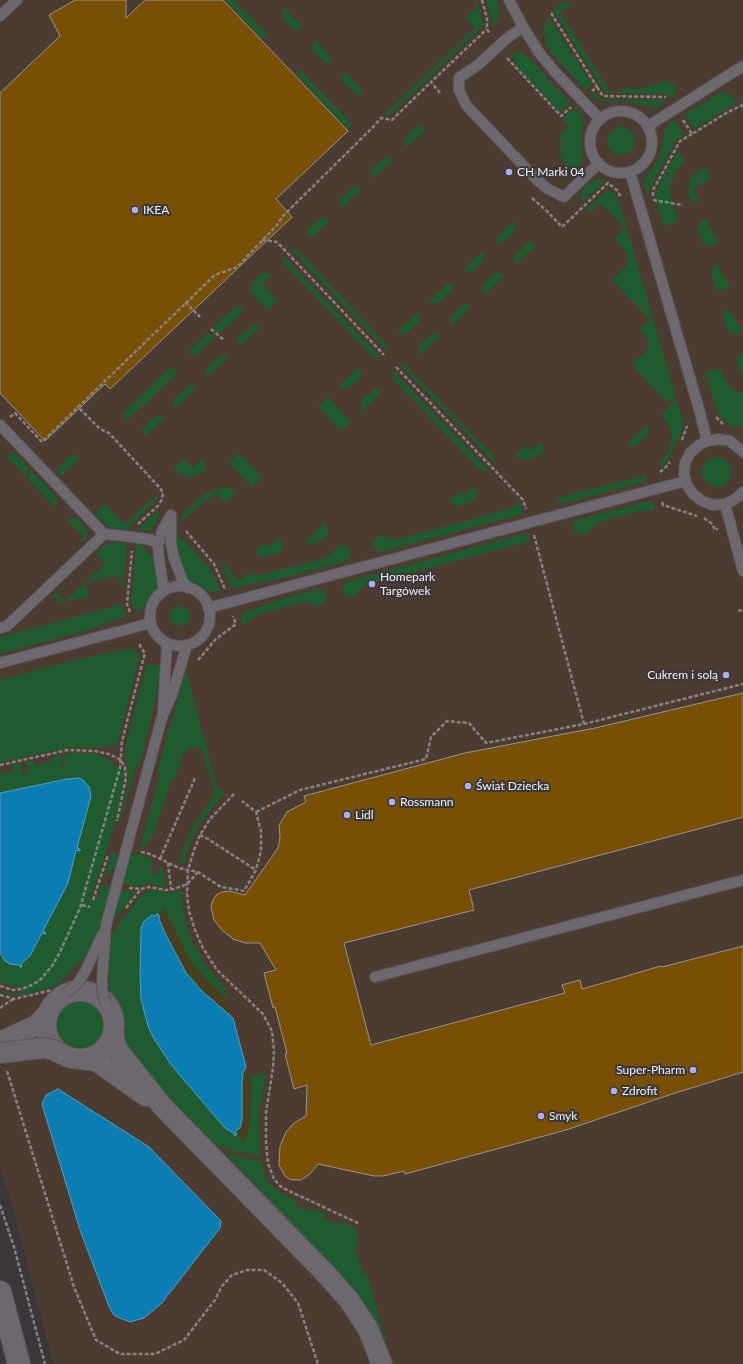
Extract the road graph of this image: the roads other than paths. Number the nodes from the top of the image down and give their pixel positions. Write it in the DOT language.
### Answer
graph roads {
  1 [pos="17,0"];
  2 [pos="509,0"];
  3 [pos="0,16"];
  4 [pos="523,27"];
  5 [pos="743,66"];
  6 [pos="600,119"];
  7 [pos="648,126"];
  8 [pos="599,164"];
  9 [pos="630,172"];
  10 [pos="0,425"];
  11 [pos="707,440"];
  12 [pos="743,452"];
  13 [pos="686,481"];
  14 [pos="743,492"];
  15 [pos="725,504"];
  16 [pos="104,534"];
  17 [pos="158,545"];
  18 [pos="743,571"];
  19 [pos="188,588"];
  20 [pos="164,591"];
  21 [pos="208,608"];
  22 [pos="151,623"];
  23 [pos="0,628"];
  24 [pos="168,643"];
  25 [pos="187,645"];
  26 [pos="0,663"];
  27 [pos="162,717"];
  28 [pos="743,880"];
  29 [pos="106,925"];
  30 [pos="374,977"];
  31 [pos="65,994"];
  32 [pos="106,1004"];
  33 [pos="48,1013"];
  34 [pos="113,1033"];
  35 [pos="0,1042"];
  36 [pos="59,1053"];
  37 [pos="2,1058"];
  38 [pos="81,1059"];
  39 [pos="163,1107"];
  40 [pos="0,1292"];
  41 [pos="20,1364"];
  42 [pos="382,1364"];
  1 -- 3 [label="lane"];
  2 -- 4 [label="lane"];
  4 -- 6 [label="lane"];
  4 -- 8 [label="lane"];
  5 -- 7 [label="lane"];
  6 -- 7 [label="lane"];
  6 -- 8 [label="lane"];
  7 -- 9 [label="lane"];
  8 -- 9 [label="lane"];
  9 -- 11 [label="lane"];
  10 -- 16 [label="lane"];
  11 -- 12 [label="lane"];
  11 -- 13 [label="lane"];
  13 -- 15 [label="lane"];
  13 -- 21 [label="lane"];
  14 -- 15 [label="lane"];
  15 -- 18 [label="lane"];
  16 -- 17 [label="lane"];
  16 -- 23 [label="lane"];
  17 -- 19 [label="lane"];
  17 -- 20 [label="lane"];
  19 -- 20 [label="lane"];
  19 -- 21 [label="lane"];
  20 -- 22 [label="lane"];
  21 -- 25 [label="lane"];
  22 -- 24 [label="lane"];
  22 -- 26 [label="lane"];
  24 -- 25 [label="lane"];
  24 -- 27 [label="lane"];
  25 -- 27 [label="lane"];
  27 -- 29 [label="lane, bridge"];
  28 -- 30 [label="lane"];
  29 -- 31 [label="lane, bridge"];
  29 -- 32 [label="lane, bridge"];
  31 -- 32 [label="street, bridge"];
  31 -- 33 [label="street"];
  32 -- 34 [label="street"];
  33 -- 35 [label="street"];
  33 -- 36 [label="street"];
  34 -- 38 [label="street"];
  34 -- 39 [label="street"];
  36 -- 37 [label="street, bridge"];
  36 -- 38 [label="street"];
  38 -- 39 [label="street"];
  39 -- 42 [label="street"];
  40 -- 41 [label="main road"];
}
